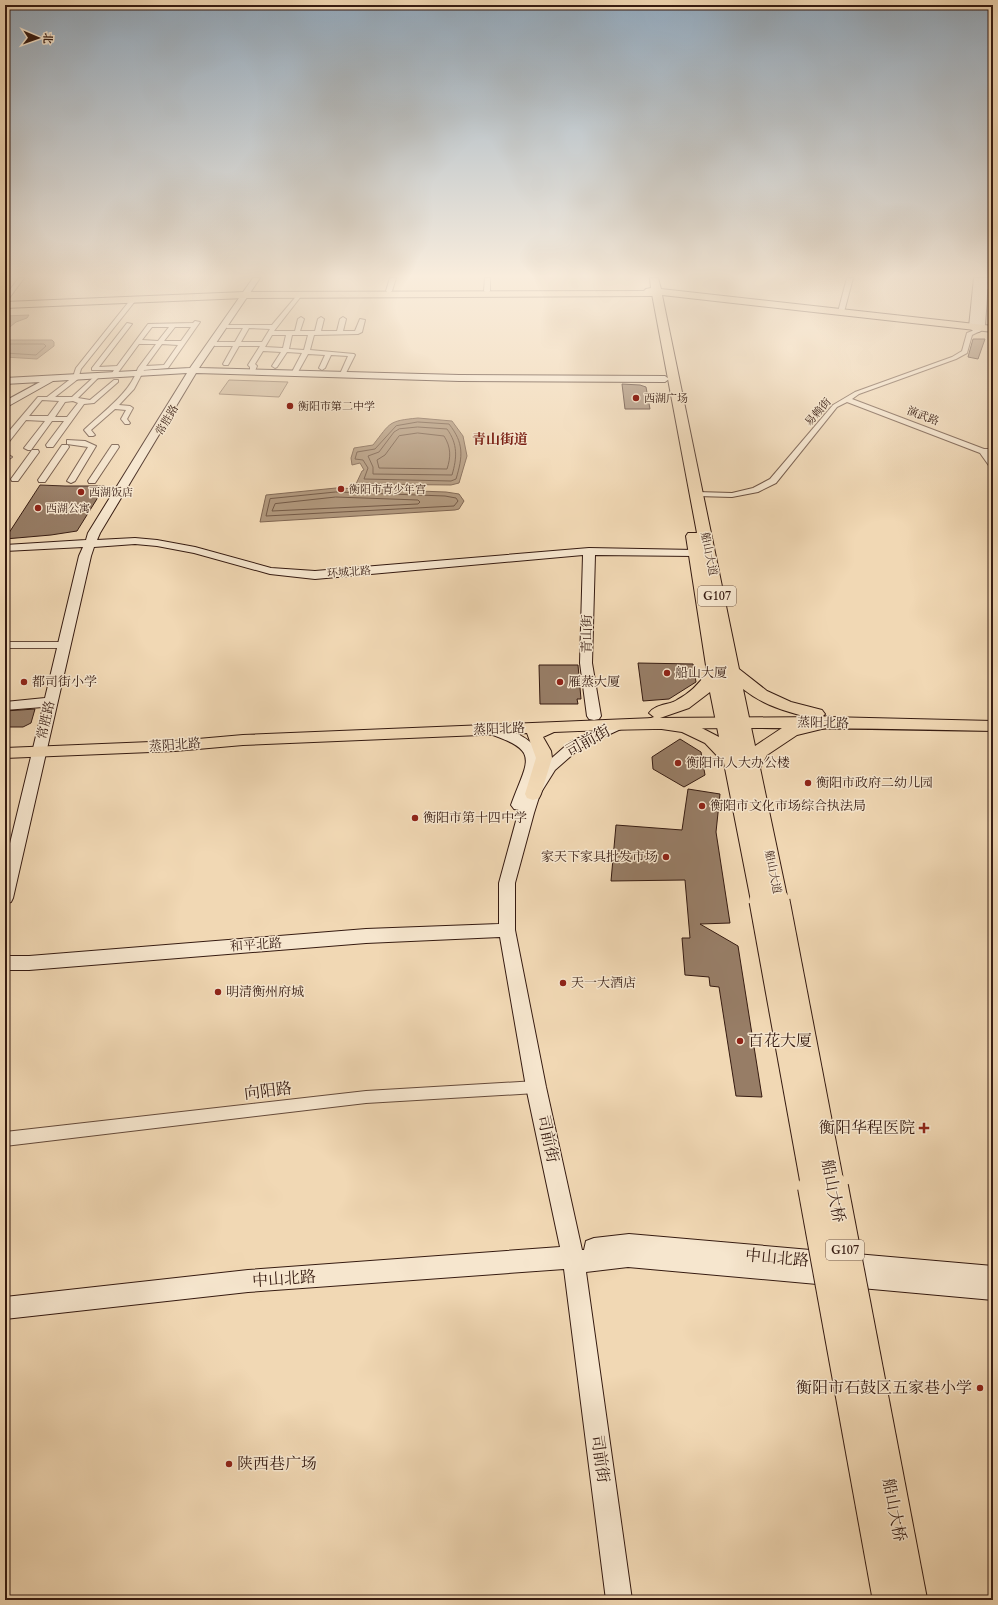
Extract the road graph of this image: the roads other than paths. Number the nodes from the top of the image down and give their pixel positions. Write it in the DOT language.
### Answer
graph roads {
  1 [pos="91,353"];
  2 [pos="107,353"];
  3 [pos="131,353"];
  4 [pos="152,353"];
  5 [pos="175,353"];
  6 [pos="207,353"];
  7 [pos="208,353"];
  8 [pos="233,353"];
  9 [pos="257,353"];
  10 [pos="284,353"];
  11 [pos="306,353"];
  12 [pos="329,353"];
  13 [pos="661,353"];
  14 [pos="666,353"];
  15 [pos="963,353"];
  16 [pos="226,364"];
  17 [pos="275,366"];
  18 [pos="322,368"];
  19 [pos="195,370"];
  20 [pos="140,371"];
  21 [pos="252,371"];
  22 [pos="295,372"];
  23 [pos="117,374"];
  24 [pos="343,374"];
  25 [pos="97,376"];
  26 [pos="76,377"];
  27 [pos="665,379"];
  28 [pos="50,380"];
  29 [pos="5,382"];
  30 [pos="48,398"];
  31 [pos="74,399"];
  32 [pos="846,399"];
  33 [pos="64,400"];
  34 [pos="82,402"];
  35 [pos="5,405"];
  36 [pos="112,407"];
  37 [pos="24,418"];
  38 [pos="50,419"];
  39 [pos="70,420"];
  40 [pos="127,422"];
  41 [pos="91,435"];
  42 [pos="5,441"];
  43 [pos="50,445"];
  44 [pos="115,447"];
  45 [pos="984,451"];
  46 [pos="993,451"];
  47 [pos="993,465"];
  48 [pos="15,479"];
  49 [pos="42,480"];
  50 [pos="71,481"];
  51 [pos="92,481"];
  52 [pos="697,494"];
  53 [pos="90,543"];
  54 [pos="5,548"];
  55 [pos="589,551"];
  56 [pos="695,553"];
  57 [pos="5,645"];
  58 [pos="63,645"];
  59 [pos="723,672"];
  60 [pos="50,702"];
  61 [pos="5,706"];
  62 [pos="594,716"];
  63 [pos="732,717"];
  64 [pos="656,718"];
  65 [pos="822,718"];
  66 [pos="993,718"];
  67 [pos="618,725"];
  68 [pos="993,726"];
  69 [pos="552,727"];
  70 [pos="489,729"];
  71 [pos="5,741"];
  72 [pos="40,746"];
  73 [pos="5,753"];
  74 [pos="734,762"];
  75 [pos="751,768"];
  76 [pos="533,794"];
  77 [pos="5,898"];
  78 [pos="770,901"];
  79 [pos="503,930"];
  80 [pos="5,963"];
  81 [pos="532,1087"];
  82 [pos="5,1139"];
  83 [pos="570,1257"];
  84 [pos="993,1277"];
  85 [pos="993,1289"];
  86 [pos="5,1308"];
  87 [pos="610,1600"];
  88 [pos="619,1600"];
  89 [pos="888,1600"];
  90 [pos="912,1600"];
  1 -- 26 [label="street"];
  2 -- 23 [label="street"];
  3 -- 23 [label="street"];
  4 -- 20 [label="street"];
  5 -- 20 [label="street"];
  6 -- 19 [label="street, 常胜路"];
  7 -- 19 [label="street, 常胜路"];
  8 -- 16 [label="street"];
  9 -- 21 [label="street"];
  10 -- 17 [label="street"];
  11 -- 22 [label="street"];
  12 -- 18 [label="street"];
  12 -- 24 [label="street"];
  13 -- 27 [label="highway, 船山大道 / G107"];
  14 -- 52 [label="highway, 船山大道 / G107"];
  15 -- 32 [label="street, 易赖街"];
  19 -- 20 [label="street"];
  19 -- 21 [label="street"];
  19 -- 53 [label="street, 常胜路"];
  20 -- 23 [label="street"];
  20 -- 25 [label="street"];
  20 -- 36 [label="street"];
  21 -- 22 [label="street"];
  22 -- 24 [label="street"];
  23 -- 26 [label="street"];
  23 -- 34 [label="street"];
  24 -- 27 [label="street"];
  25 -- 26 [label="street"];
  25 -- 31 [label="street"];
  26 -- 28 [label="street"];
  26 -- 29 [label="street"];
  26 -- 30 [label="street"];
  27 -- 56 [label="highway, 船山大道 / G107"];
  28 -- 29 [label="street"];
  28 -- 35 [label="street"];
  30 -- 33 [label="street"];
  30 -- 37 [label="street"];
  31 -- 33 [label="street"];
  31 -- 34 [label="street"];
  32 -- 45 [label="street, 演武路"];
  32 -- 52 [label="street, 易赖街"];
  33 -- 38 [label="street"];
  34 -- 39 [label="street"];
  36 -- 40 [label="street"];
  36 -- 41 [label="street"];
  37 -- 38 [label="street"];
  37 -- 42 [label="street"];
  38 -- 39 [label="street"];
  38 -- 48 [label="street"];
  39 -- 43 [label="street"];
  44 -- 51 [label="street"];
  45 -- 46 [label="street, 演武路"];
  45 -- 47 [label="street"];
  49 -- 50 [label="street"];
  52 -- 59 [label="highway, 船山大道 / G107"];
  53 -- 54 [label="street, 环城北路"];
  53 -- 55 [label="street, 环城北路"];
  53 -- 58 [label="street, 常胜路"];
  55 -- 56 [label="street, 环城北路"];
  55 -- 62 [label="street, 青山街"];
  56 -- 59 [label="highway, 船山大道 / G107"];
  57 -- 58 [label="street"];
  58 -- 60 [label="street, 常胜路"];
  59 -- 63 [label="highway, 船山大道 / G107"];
  59 -- 64 [label="highway"];
  59 -- 65 [label="highway"];
  60 -- 61 [label="street"];
  60 -- 72 [label="street, 常胜路"];
  62 -- 64 [label="main road, 蒸阳北路"];
  62 -- 72 [label="main road, 蒸阳北路"];
  63 -- 64 [label="main road, 蒸阳北路"];
  63 -- 65 [label="main road, 蒸阳北路"];
  63 -- 74 [label="highway, 船山大道 / G107"];
  63 -- 75 [label="highway, 船山大道 / G107"];
  64 -- 67 [label="main road, 蒸阳北路"];
  64 -- 74 [label="highway"];
  65 -- 66 [label="main road, 蒸阳北路"];
  65 -- 68 [label="main road, 蒸阳北路"];
  65 -- 75 [label="highway"];
  67 -- 69 [label="main road, 蒸阳北路"];
  67 -- 76 [label="street, 司前街"];
  69 -- 70 [label="main road, 蒸阳北路"];
  69 -- 76 [label="main road"];
  70 -- 72 [label="main road, 蒸阳北路"];
  70 -- 79 [label="street, 司前街"];
  71 -- 72 [label="main road, 蒸阳北路"];
  72 -- 73 [label="main road, 蒸阳北路"];
  72 -- 77 [label="street, 常胜路"];
  74 -- 78 [label="highway, 船山大道 / G107"];
  75 -- 78 [label="highway, 船山大道 / G107"];
  76 -- 79 [label="street, 司前街"];
  78 -- 89 [label="highway, 船山大桥 / G107, bridge"];
  78 -- 90 [label="highway, 船山大桥 / G107, bridge"];
  79 -- 80 [label="street, 和平北路"];
  79 -- 81 [label="street, 司前街"];
  81 -- 82 [label="street, 向阳路"];
  81 -- 83 [label="street, 司前街"];
  83 -- 84 [label="street, 中山北路"];
  83 -- 85 [label="street, 中山北路"];
  83 -- 86 [label="street, 中山北路"];
  83 -- 87 [label="street, 司前街"];
  83 -- 88 [label="street, 司前街"];
}
